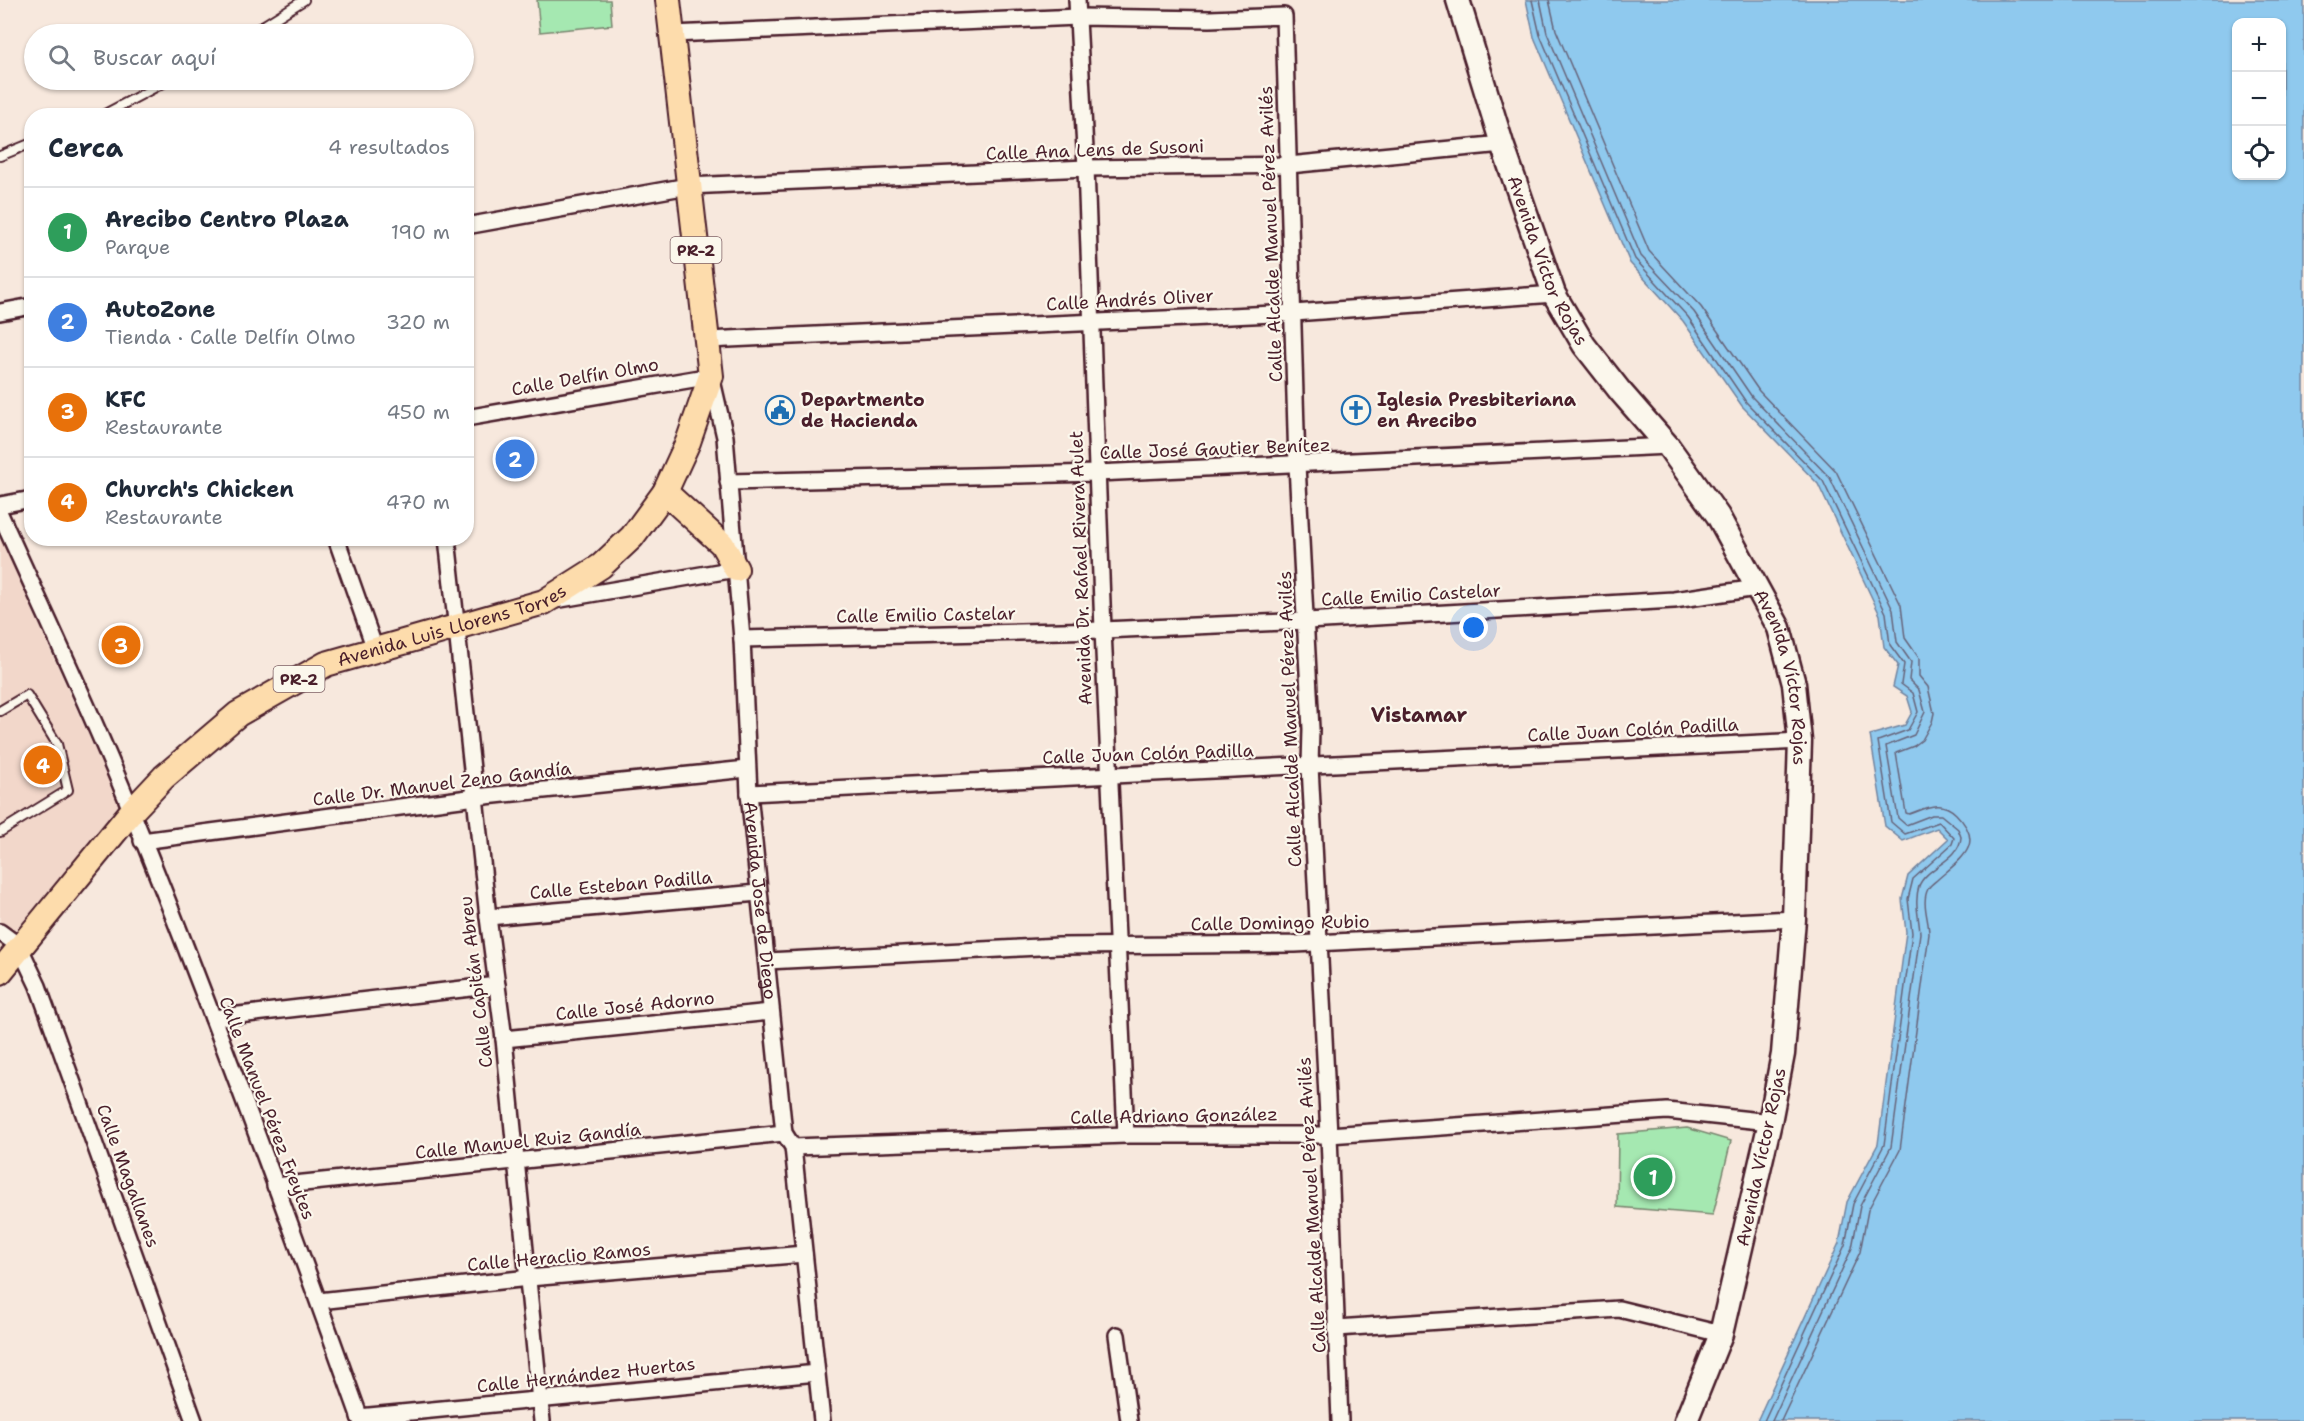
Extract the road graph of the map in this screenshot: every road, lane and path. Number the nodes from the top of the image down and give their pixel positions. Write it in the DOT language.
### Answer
graph roads {
  1 [pos="304,0"];
  2 [pos="668,0"];
  3 [pos="1077,0"];
  4 [pos="1458,0"];
  5 [pos="1078,17"];
  6 [pos="265,24"];
  7 [pos="672,34"];
  8 [pos="150,90"];
  9 [pos="116,108"];
  10 [pos="1502,144"];
  11 [pos="24,146"];
  12 [pos="0,156"];
  13 [pos="1289,165"];
  14 [pos="1086,168"];
  15 [pos="688,186"];
  16 [pos="474,225"];
  17 [pos="1554,294"];
  18 [pos="24,308"];
  19 [pos="0,312"];
  20 [pos="1294,313"];
  21 [pos="1092,322"];
  22 [pos="708,340"];
  23 [pos="711,376"];
  24 [pos="474,416"];
  25 [pos="1668,446"];
  26 [pos="1297,465"];
  27 [pos="1097,473"];
  28 [pos="728,482"];
  29 [pos="665,492"];
  30 [pos="24,500"];
  31 [pos="0,505"];
  32 [pos="0,514"];
  33 [pos="339,546"];
  34 [pos="448,546"];
  35 [pos="736,569"];
  36 [pos="1757,588"];
  37 [pos="544,602"];
  38 [pos="1307,621"];
  39 [pos="456,626"];
  40 [pos="1103,630"];
  41 [pos="742,639"];
  42 [pos="375,649"];
  43 [pos="0,711"];
  44 [pos="1800,741"];
  45 [pos="1310,766"];
  46 [pos="747,770"];
  47 [pos="1110,774"];
  48 [pos="749,793"];
  49 [pos="476,797"];
  50 [pos="132,811"];
  51 [pos="0,832"];
  52 [pos="142,841"];
  53 [pos="758,893"];
  54 [pos="488,917"];
  55 [pos="1794,919"];
  56 [pos="10,939"];
  57 [pos="1319,943"];
  58 [pos="1117,945"];
  59 [pos="767,961"];
  60 [pos="0,972"];
  61 [pos="497,985"];
  62 [pos="771,1012"];
  63 [pos="213,1018"];
  64 [pos="504,1038"];
  65 [pos="1770,1122"];
  66 [pos="784,1134"];
  67 [pos="1126,1135"];
  68 [pos="1329,1135"];
  69 [pos="793,1147"];
  70 [pos="516,1162"];
  71 [pos="275,1186"];
  72 [pos="804,1254"];
  73 [pos="529,1278"];
  74 [pos="319,1301"];
  75 [pos="1337,1328"];
  76 [pos="1721,1334"];
  77 [pos="1117,1335"];
  78 [pos="817,1373"];
  79 [pos="540,1400"];
  80 [pos="360,1419"];
  81 [pos="194,1421"];
  82 [pos="542,1421"];
  83 [pos="822,1421"];
  84 [pos="1129,1421"];
  85 [pos="1340,1421"];
  86 [pos="1686,1421"];
  1 -- 6 [label="lane"];
  2 -- 7 [label="main road, Avenida José de Diego / PR-2"];
  3 -- 5 [label="street, Avenida Dr. Rafael Rivera Aulet"];
  4 -- 10 [label="street, Avenida Víctor Rojas"];
  5 -- 7 [label="street"];
  5 -- 13 [label="street, Calle Alcalde Manuel Pérez Avilés"];
  5 -- 14 [label="street, Avenida Dr. Rafael Rivera Aulet"];
  7 -- 15 [label="main road, Avenida José de Diego / PR-2"];
  8 -- 9 [label="lane"];
  10 -- 13 [label="street, Calle Ana Lens de Susoni"];
  10 -- 17 [label="street, Avenida Víctor Rojas"];
  11 -- 12 [label="lane"];
  13 -- 14 [label="street, Calle Ana Lens de Susoni"];
  13 -- 20 [label="street, Calle Alcalde Manuel Pérez Avilés"];
  14 -- 15 [label="street, Calle Ana Lens de Susoni"];
  14 -- 21 [label="street, Avenida Dr. Rafael Rivera Aulet"];
  15 -- 16 [label="street, Calle Ana Lens de Susoni"];
  15 -- 22 [label="main road, Avenida José de Diego / PR-2"];
  17 -- 20 [label="street, Calle Andrés Oliver"];
  17 -- 25 [label="street, Avenida Víctor Rojas"];
  18 -- 19 [label="street"];
  20 -- 21 [label="street, Calle Andrés Oliver"];
  20 -- 26 [label="street, Calle Alcalde Manuel Pérez Avilés"];
  21 -- 22 [label="street, Calle Andrés Oliver"];
  21 -- 27 [label="street, Avenida Dr. Rafael Rivera Aulet"];
  22 -- 23 [label="main road, Avenida José de Diego / PR-2"];
  23 -- 24 [label="street, Calle Delfín Olmo"];
  23 -- 28 [label="street, Avenida José de Diego"];
  23 -- 29 [label="main road, Avenida José de Diego / PR-2"];
  25 -- 26 [label="street, Calle José Gautier Benítez"];
  25 -- 36 [label="street, Avenida Víctor Rojas"];
  26 -- 27 [label="street, Calle José Gautier Benítez"];
  26 -- 38 [label="street, Calle Alcalde Manuel Pérez Avilés"];
  27 -- 28 [label="street, Calle José Gautier Benítez"];
  27 -- 40 [label="street, Avenida Dr. Rafael Rivera Aulet"];
  28 -- 35 [label="street, Avenida José de Diego"];
  29 -- 35 [label="main road"];
  29 -- 37 [label="main road, Avenida Luis Llorens Torres / PR-2"];
  30 -- 31 [label="street"];
  32 -- 50 [label="street, Calle Manuel Pérez Freytes"];
  33 -- 42 [label="street"];
  34 -- 39 [label="street, Calle Capitán Abreu"];
  35 -- 37 [label="street"];
  35 -- 41 [label="street, Avenida José de Diego"];
  36 -- 38 [label="street, Calle Emilio Castelar"];
  36 -- 44 [label="street, Avenida Víctor Rojas"];
  37 -- 39 [label="main road, Avenida Luis Llorens Torres / PR-2"];
  38 -- 40 [label="street, Calle Emilio Castelar"];
  38 -- 45 [label="street, Calle Alcalde Manuel Pérez Avilés"];
  39 -- 42 [label="main road, Avenida Luis Llorens Torres / PR-2"];
  39 -- 49 [label="street, Calle Capitán Abreu"];
  40 -- 41 [label="street, Calle Emilio Castelar"];
  40 -- 47 [label="street, Avenida Dr. Rafael Rivera Aulet"];
  41 -- 46 [label="street, Avenida José de Diego"];
  42 -- 50 [label="main road, Avenida Luis Llorens Torres / PR-2"];
  43 -- 51 [label="lane"];
  44 -- 45 [label="street, Calle Juan Colón Padilla"];
  44 -- 55 [label="street, Avenida Víctor Rojas"];
  45 -- 47 [label="street, Calle Juan Colón Padilla"];
  45 -- 57 [label="street, Calle Alcalde Manuel Pérez Avilés"];
  46 -- 48 [label="street, Avenida José de Diego"];
  46 -- 49 [label="street, Calle Dr. Manuel Zeno Gandía"];
  47 -- 48 [label="street, Calle Juan Colón Padilla"];
  47 -- 58 [label="street, Avenida Dr. Rafael Rivera Aulet"];
  48 -- 53 [label="street, Avenida José de Diego"];
  49 -- 52 [label="street, Calle Dr. Manuel Zeno Gandía"];
  49 -- 54 [label="street, Calle Capitán Abreu"];
  50 -- 52 [label="street, Calle Manuel Pérez Freytes"];
  50 -- 56 [label="main road, Avenida Luis Llorens Torres / PR-2"];
  52 -- 63 [label="street, Calle Manuel Pérez Freytes"];
  53 -- 54 [label="street, Calle Esteban Padilla"];
  53 -- 59 [label="street, Avenida José de Diego"];
  54 -- 61 [label="street, Calle Capitán Abreu"];
  55 -- 57 [label="street, Calle Domingo Rubio"];
  55 -- 65 [label="street, Avenida Víctor Rojas"];
  56 -- 60 [label="main road, Avenida Luis Llorens Torres / PR-2"];
  56 -- 81 [label="street, Calle Magallanes"];
  57 -- 58 [label="street, Calle Domingo Rubio"];
  57 -- 68 [label="street, Calle Alcalde Manuel Pérez Avilés"];
  58 -- 59 [label="street, Calle Domingo Rubio"];
  58 -- 67 [label="street, Avenida Dr. Rafael Rivera Aulet"];
  59 -- 62 [label="street, Avenida José de Diego"];
  61 -- 63 [label="street"];
  61 -- 64 [label="street, Calle Capitán Abreu"];
  62 -- 64 [label="street, Calle José Adorno"];
  62 -- 66 [label="street, Avenida José de Diego"];
  63 -- 71 [label="street, Calle Manuel Pérez Freytes"];
  64 -- 70 [label="street, Calle Capitán Abreu"];
  65 -- 68 [label="street, Calle Adriano González"];
  65 -- 76 [label="street, Avenida Víctor Rojas"];
  66 -- 69 [label="street, Avenida José de Diego"];
  66 -- 70 [label="street, Calle Manuel Ruiz Gandía"];
  67 -- 68 [label="street, Calle Adriano González"];
  67 -- 69 [label="street, Calle Adriano González"];
  68 -- 75 [label="street, Calle Alcalde Manuel Pérez Avilés"];
  69 -- 72 [label="street, Avenida José de Diego"];
  70 -- 71 [label="street, Calle Manuel Ruiz Gandía"];
  70 -- 73 [label="street, Calle Capitán Abreu"];
  71 -- 74 [label="street, Calle Manuel Pérez Freytes"];
  72 -- 73 [label="street, Calle Heraclio Ramos"];
  72 -- 78 [label="street, Avenida José de Diego"];
  73 -- 74 [label="street, Calle Heraclio Ramos"];
  73 -- 79 [label="street, Calle Capitán Abreu"];
  74 -- 80 [label="street, Calle Manuel Pérez Freytes"];
  75 -- 76 [label="street"];
  75 -- 85 [label="street, Calle Alcalde Manuel Pérez Avilés"];
  76 -- 86 [label="street, Avenida Víctor Rojas"];
  77 -- 84 [label="street"];
  78 -- 79 [label="street, Calle Hernández Huertas"];
  78 -- 83 [label="street, Avenida José de Diego"];
  79 -- 80 [label="street, Calle Hernández Huertas"];
  79 -- 82 [label="street, Calle Capitán Abreu"];
}
